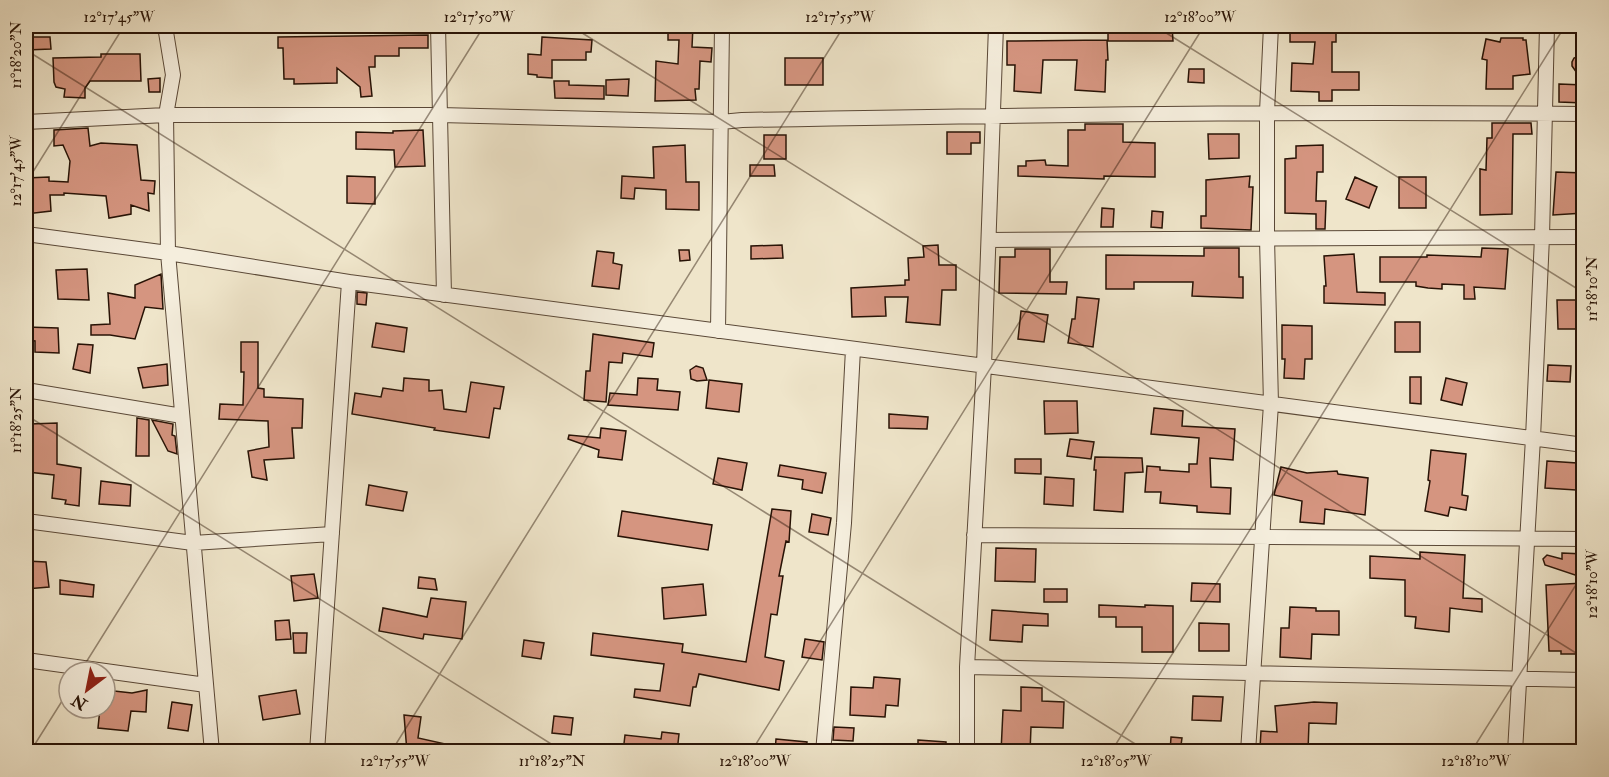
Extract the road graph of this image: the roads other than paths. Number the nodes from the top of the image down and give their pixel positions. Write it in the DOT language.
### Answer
graph roads {
  1 [pos="165,26"];
  2 [pos="438,26"];
  3 [pos="722,26"];
  4 [pos="996,26"];
  5 [pos="1271,26"];
  6 [pos="1547,26"];
  7 [pos="1267,112"];
  8 [pos="1545,114"];
  9 [pos="1584,114"];
  10 [pos="166,115"];
  11 [pos="440,115"];
  12 [pos="993,115"];
  13 [pos="26,122"];
  14 [pos="721,122"];
  15 [pos="26,234"];
  16 [pos="1542,237"];
  17 [pos="1584,237"];
  18 [pos="1267,238"];
  19 [pos="989,240"];
  20 [pos="168,253"];
  21 [pos="349,282"];
  22 [pos="444,295"];
  23 [pos="718,331"];
  24 [pos="853,349"];
  25 [pos="984,366"];
  26 [pos="26,390"];
  27 [pos="1271,404"];
  28 [pos="182,416"];
  29 [pos="1533,438"];
  30 [pos="1584,445"];
  31 [pos="26,521"];
  32 [pos="332,534"];
  33 [pos="974,536"];
  34 [pos="1262,537"];
  35 [pos="1529,539"];
  36 [pos="1584,539"];
  37 [pos="194,543"];
  38 [pos="26,660"];
  39 [pos="967,667"];
  40 [pos="1253,673"];
  41 [pos="1520,678"];
  42 [pos="1584,680"];
  43 [pos="206,685"];
  44 [pos="212,752"];
  45 [pos="317,752"];
  46 [pos="823,752"];
  47 [pos="967,752"];
  48 [pos="1248,752"];
  49 [pos="1515,752"];
  1 -- 10 [label="street"];
  2 -- 11 [label="street"];
  3 -- 14 [label="street"];
  4 -- 12 [label="street"];
  5 -- 7 [label="street"];
  6 -- 8 [label="street"];
  7 -- 8 [label="street"];
  7 -- 12 [label="street"];
  7 -- 18 [label="street"];
  8 -- 9 [label="street"];
  8 -- 16 [label="street"];
  10 -- 11 [label="street"];
  10 -- 13 [label="street"];
  10 -- 20 [label="street"];
  11 -- 14 [label="street"];
  11 -- 22 [label="street"];
  12 -- 14 [label="street"];
  12 -- 19 [label="street"];
  14 -- 23 [label="street"];
  15 -- 20 [label="street"];
  16 -- 17 [label="street"];
  16 -- 18 [label="street"];
  16 -- 29 [label="street"];
  18 -- 19 [label="street"];
  18 -- 27 [label="street"];
  19 -- 25 [label="street"];
  20 -- 21 [label="street"];
  20 -- 28 [label="street"];
  21 -- 22 [label="street"];
  21 -- 32 [label="street"];
  22 -- 23 [label="street"];
  23 -- 24 [label="street"];
  24 -- 25 [label="street"];
  24 -- 46 [label="street"];
  25 -- 27 [label="street"];
  25 -- 33 [label="street"];
  26 -- 28 [label="street"];
  27 -- 29 [label="street"];
  27 -- 34 [label="street"];
  28 -- 37 [label="street"];
  29 -- 30 [label="street"];
  29 -- 35 [label="street"];
  31 -- 37 [label="street"];
  32 -- 37 [label="street"];
  32 -- 45 [label="street"];
  33 -- 34 [label="street"];
  33 -- 39 [label="street"];
  34 -- 35 [label="street"];
  34 -- 40 [label="street"];
  35 -- 36 [label="street"];
  35 -- 41 [label="street"];
  37 -- 43 [label="street"];
  38 -- 43 [label="street"];
  39 -- 40 [label="street"];
  39 -- 47 [label="street"];
  40 -- 41 [label="street"];
  40 -- 48 [label="street"];
  41 -- 42 [label="street"];
  41 -- 49 [label="street"];
  43 -- 44 [label="street"];
}
